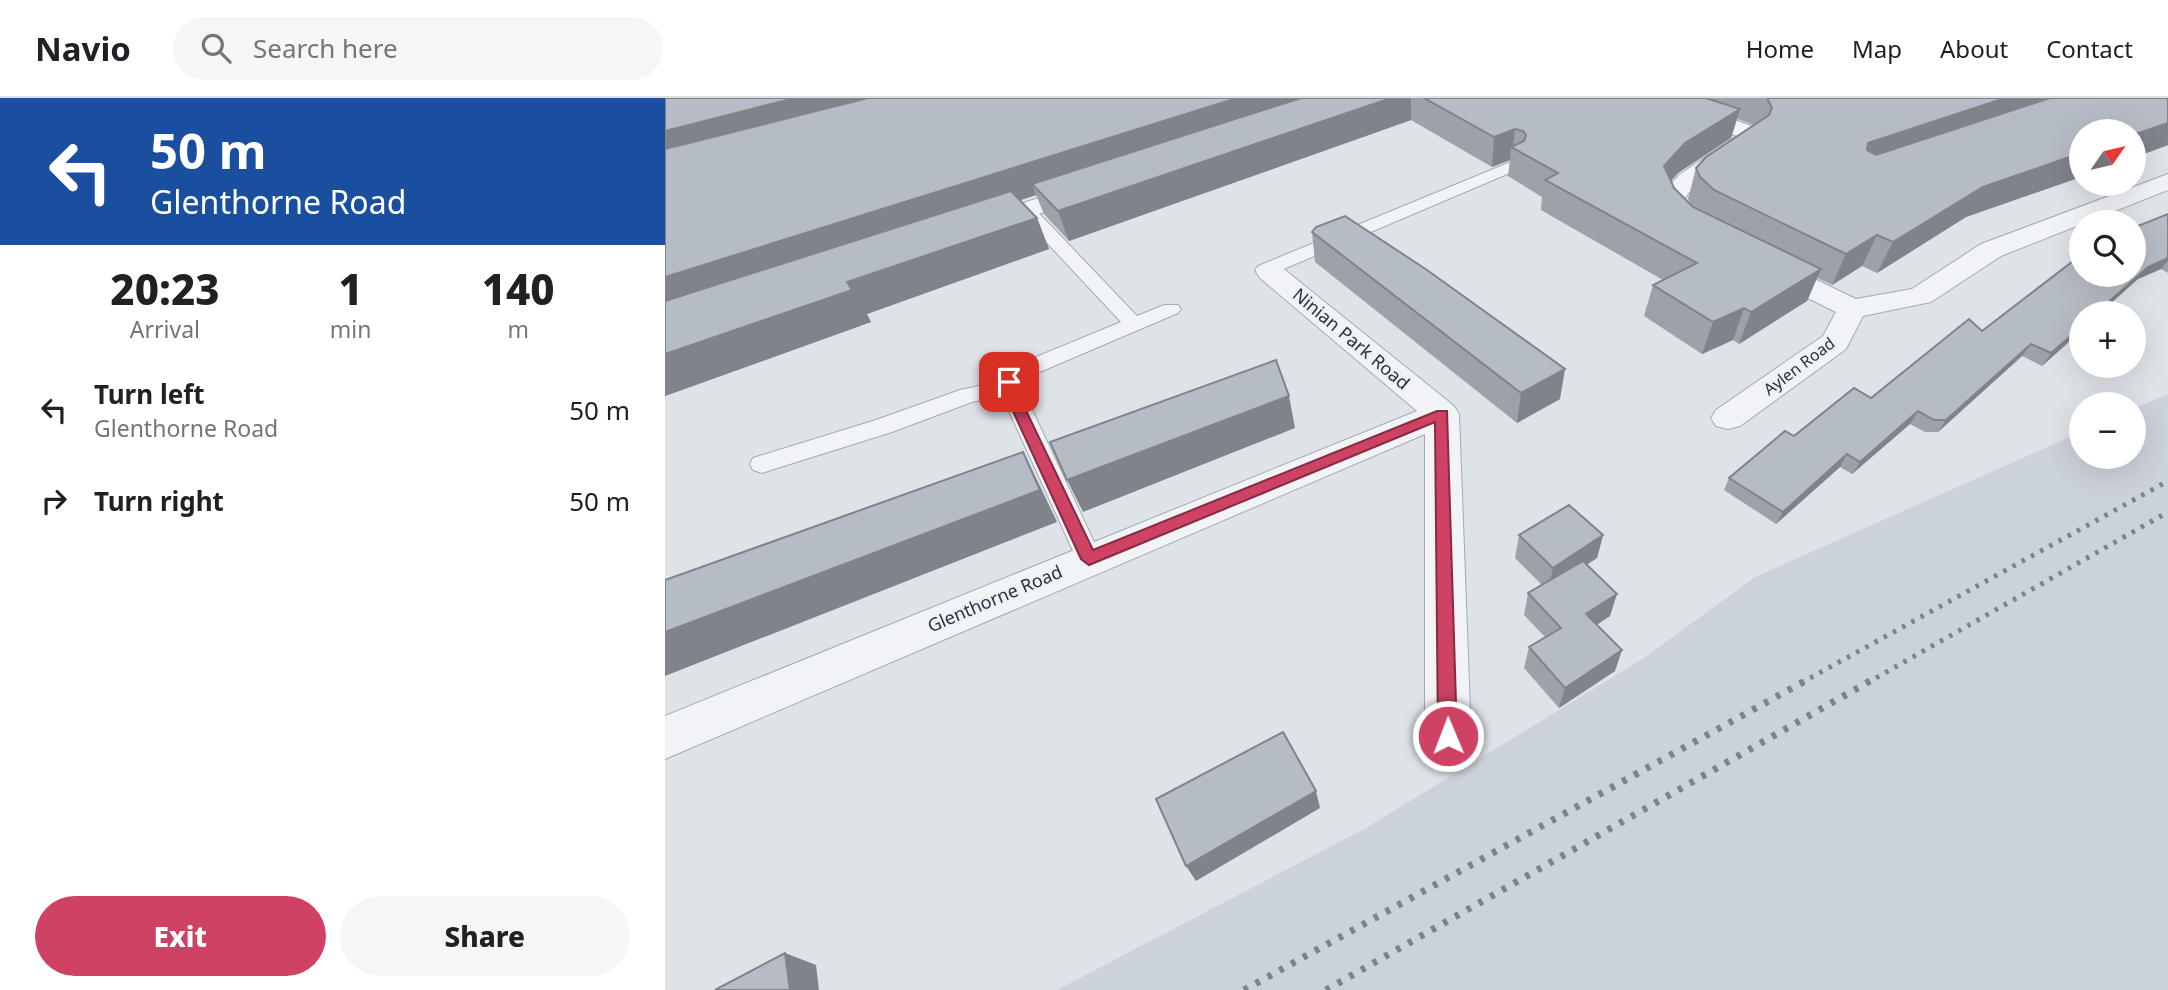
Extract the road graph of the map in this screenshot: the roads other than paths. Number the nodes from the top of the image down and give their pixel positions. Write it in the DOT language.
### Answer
graph roads {
  1 [pos="1654,99"];
  2 [pos="1513,166"];
  3 [pos="1116,180"];
  4 [pos="2168,181"];
  5 [pos="1026,210"];
  6 [pos="962,232"];
  7 [pos="1719,242"];
  8 [pos="1743,255"];
  9 [pos="1270,272"];
  10 [pos="1171,309"];
  11 [pos="1852,309"];
  12 [pos="1134,324"];
  13 [pos="1010,387"];
  14 [pos="1442,414"];
  15 [pos="1728,418"];
  16 [pos="762,464"];
  17 [pos="1089,559"];
  18 [pos="1448,736"];
  19 [pos="665,738"];
  1 -- 7 [label="street"];
  2 -- 9 [label="lane"];
  3 -- 5 [label="street"];
  4 -- 11 [label="street"];
  5 -- 6 [label="street"];
  5 -- 12 [label="lane"];
  8 -- 11 [label="street"];
  9 -- 14 [label="street, Ninian Park Road"];
  10 -- 12 [label="lane"];
  11 -- 15 [label="street, Aylen Road"];
  12 -- 13 [label="lane"];
  13 -- 16 [label="lane"];
  13 -- 17 [label="lane"];
  14 -- 17 [label="street, Glenthorne Road"];
  14 -- 18 [label="street"];
  17 -- 19 [label="street, Glenthorne Road"];
}
